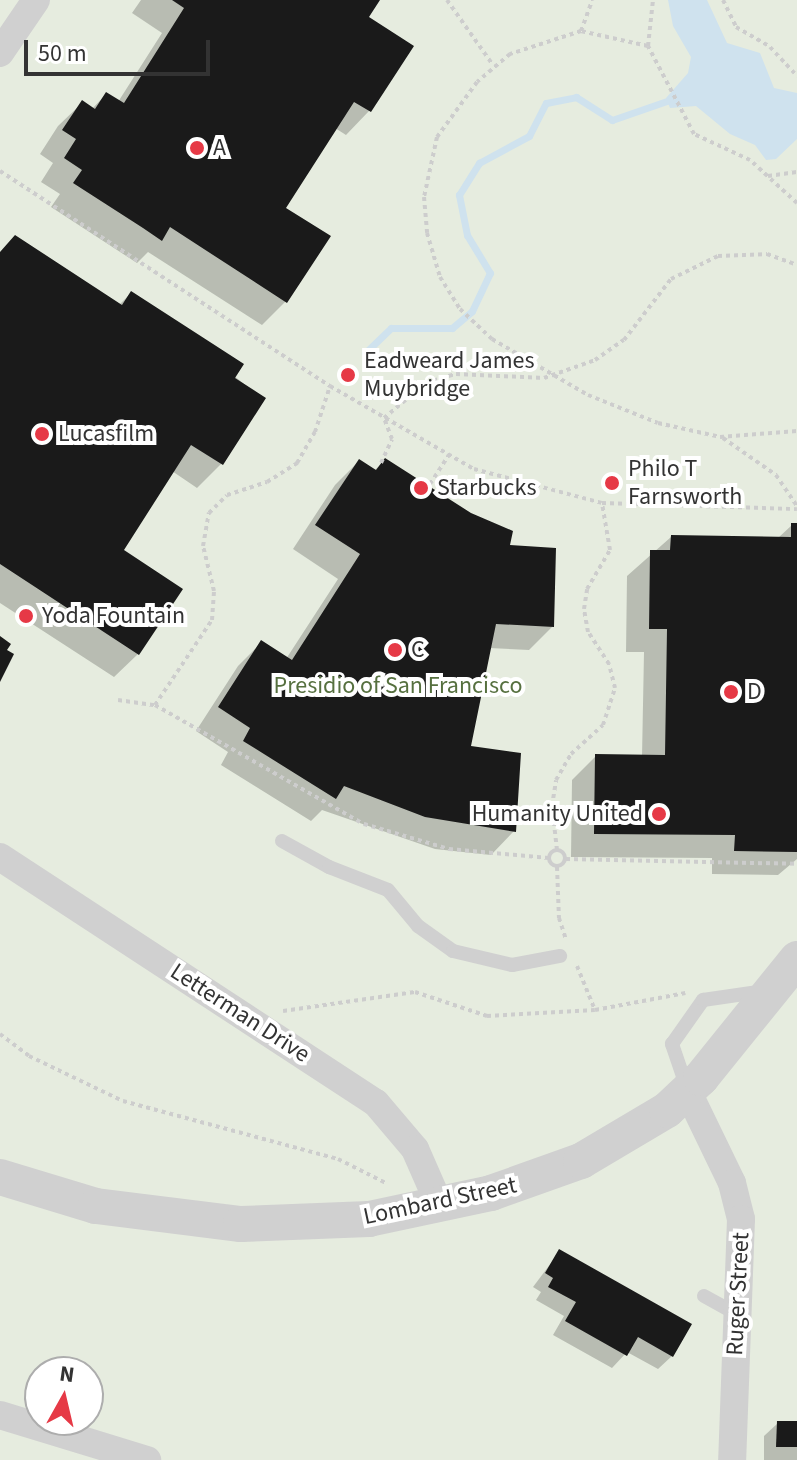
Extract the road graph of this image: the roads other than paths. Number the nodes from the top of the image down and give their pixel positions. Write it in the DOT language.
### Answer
graph roads {
  1 [pos="36,0"];
  2 [pos="0,53"];
  3 [pos="282,841"];
  4 [pos="0,857"];
  5 [pos="567,952"];
  6 [pos="797,959"];
  7 [pos="688,1092"];
  8 [pos="0,1177"];
  9 [pos="440,1206"];
  10 [pos="704,1296"];
  11 [pos="735,1313"];
  12 [pos="0,1415"];
  13 [pos="147,1460"];
  14 [pos="732,1460"];
  1 -- 2 [label="street"];
  3 -- 5 [label="lane"];
  4 -- 9 [label="street, Letterman Drive"];
  6 -- 7 [label="street, Lombard Street"];
  7 -- 9 [label="street, Lombard Street"];
  7 -- 11 [label="street, Ruger Street"];
  8 -- 9 [label="street, Lombard Street"];
  10 -- 11 [label="lane"];
  11 -- 14 [label="street, Ruger Street"];
  12 -- 13 [label="street"];
}
